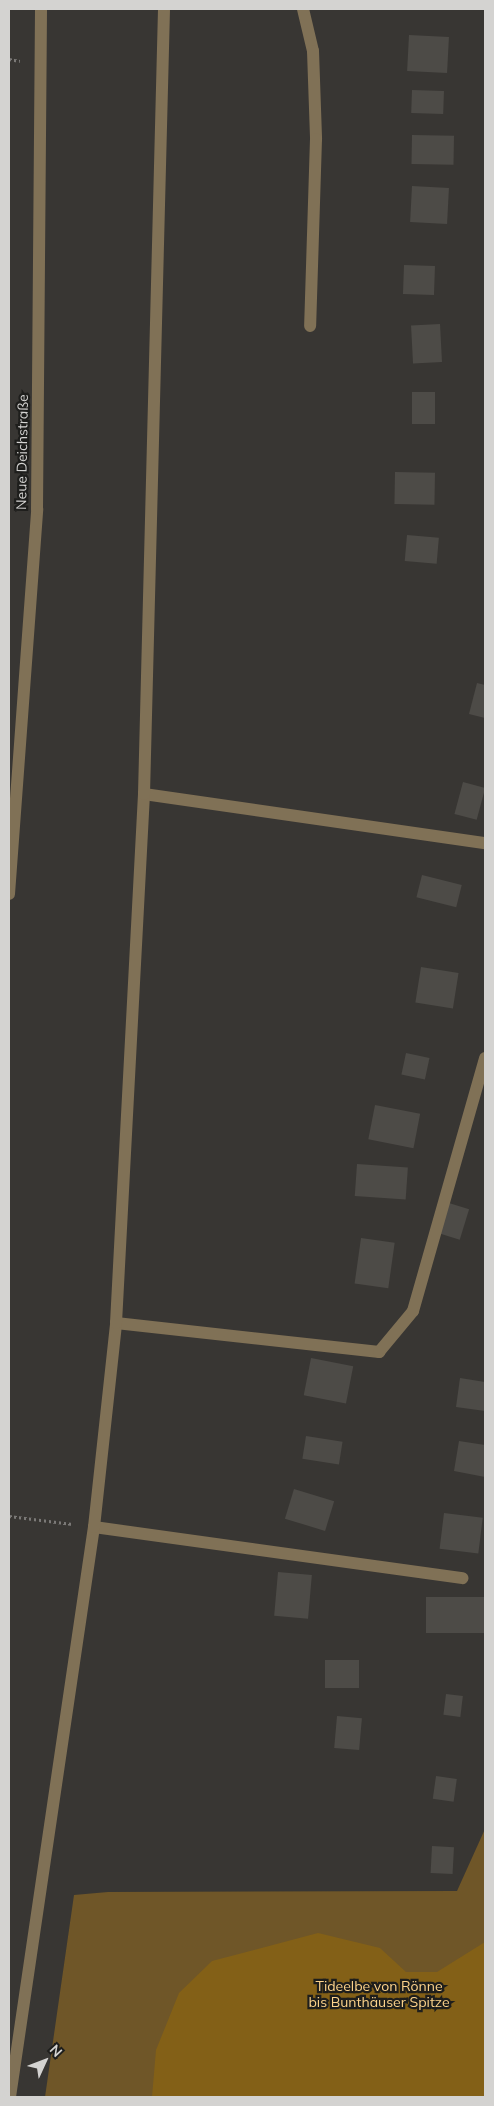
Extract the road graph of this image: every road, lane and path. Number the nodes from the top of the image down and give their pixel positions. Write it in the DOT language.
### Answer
graph roads {
  1 [pos="41,9"];
  2 [pos="164,9"];
  3 [pos="303,9"];
  4 [pos="310,326"];
  5 [pos="144,794"];
  6 [pos="485,843"];
  7 [pos="9,894"];
  8 [pos="485,1058"];
  9 [pos="116,1323"];
  10 [pos="9,1516"];
  11 [pos="94,1527"];
  12 [pos="462,1578"];
  13 [pos="10,2097"];
  1 -- 7 [label="street, Neue Deichstraße"];
  2 -- 5 [label="street"];
  3 -- 4 [label="street"];
  5 -- 6 [label="street"];
  5 -- 9 [label="street"];
  8 -- 9 [label="street"];
  9 -- 11 [label="street"];
  10 -- 11 [label="path"];
  11 -- 12 [label="street"];
  11 -- 13 [label="street"];
}
